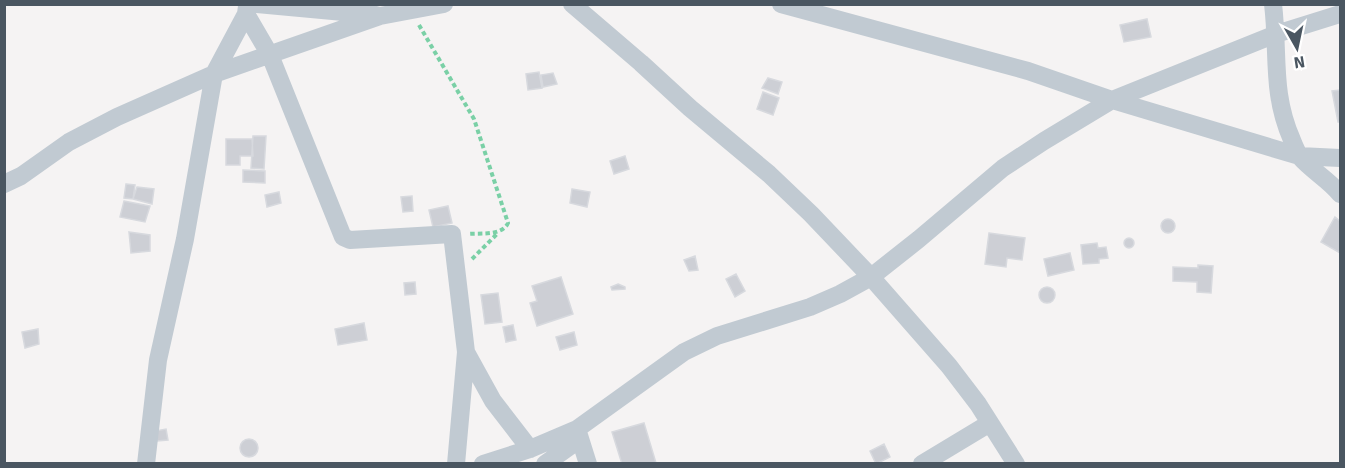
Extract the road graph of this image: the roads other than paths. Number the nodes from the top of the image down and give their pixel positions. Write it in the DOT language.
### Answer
graph roads {
  1 [pos="444,4"];
  2 [pos="573,4"];
  3 [pos="781,4"];
  4 [pos="1273,4"];
  5 [pos="250,8"];
  6 [pos="1341,14"];
  7 [pos="380,16"];
  8 [pos="1276,34"];
  9 [pos="270,55"];
  10 [pos="214,74"];
  11 [pos="1112,100"];
  12 [pos="1299,156"];
  13 [pos="1341,158"];
  14 [pos="4,184"];
  15 [pos="1341,194"];
  16 [pos="871,277"];
  17 [pos="466,352"];
  18 [pos="990,423"];
  19 [pos="578,434"];
  20 [pos="530,449"];
  21 [pos="146,464"];
  22 [pos="456,464"];
  23 [pos="483,464"];
  24 [pos="545,464"];
  25 [pos="588,464"];
  26 [pos="922,464"];
  27 [pos="1017,464"];
  1 -- 7 [label="street"];
  2 -- 16 [label="street"];
  3 -- 11 [label="street"];
  4 -- 8 [label="street"];
  5 -- 7 [label="street"];
  5 -- 9 [label="street"];
  5 -- 10 [label="street"];
  6 -- 8 [label="street"];
  7 -- 9 [label="street"];
  8 -- 11 [label="street"];
  8 -- 12 [label="street"];
  9 -- 10 [label="street"];
  9 -- 17 [label="street"];
  10 -- 14 [label="street"];
  10 -- 21 [label="street"];
  11 -- 12 [label="street"];
  11 -- 16 [label="street"];
  12 -- 13 [label="street"];
  12 -- 15 [label="street"];
  16 -- 18 [label="street"];
  16 -- 19 [label="street"];
  17 -- 20 [label="street"];
  17 -- 22 [label="street"];
  18 -- 26 [label="street"];
  18 -- 27 [label="street"];
  19 -- 20 [label="street"];
  19 -- 24 [label="street"];
  19 -- 25 [label="street"];
  20 -- 23 [label="street"];
}
